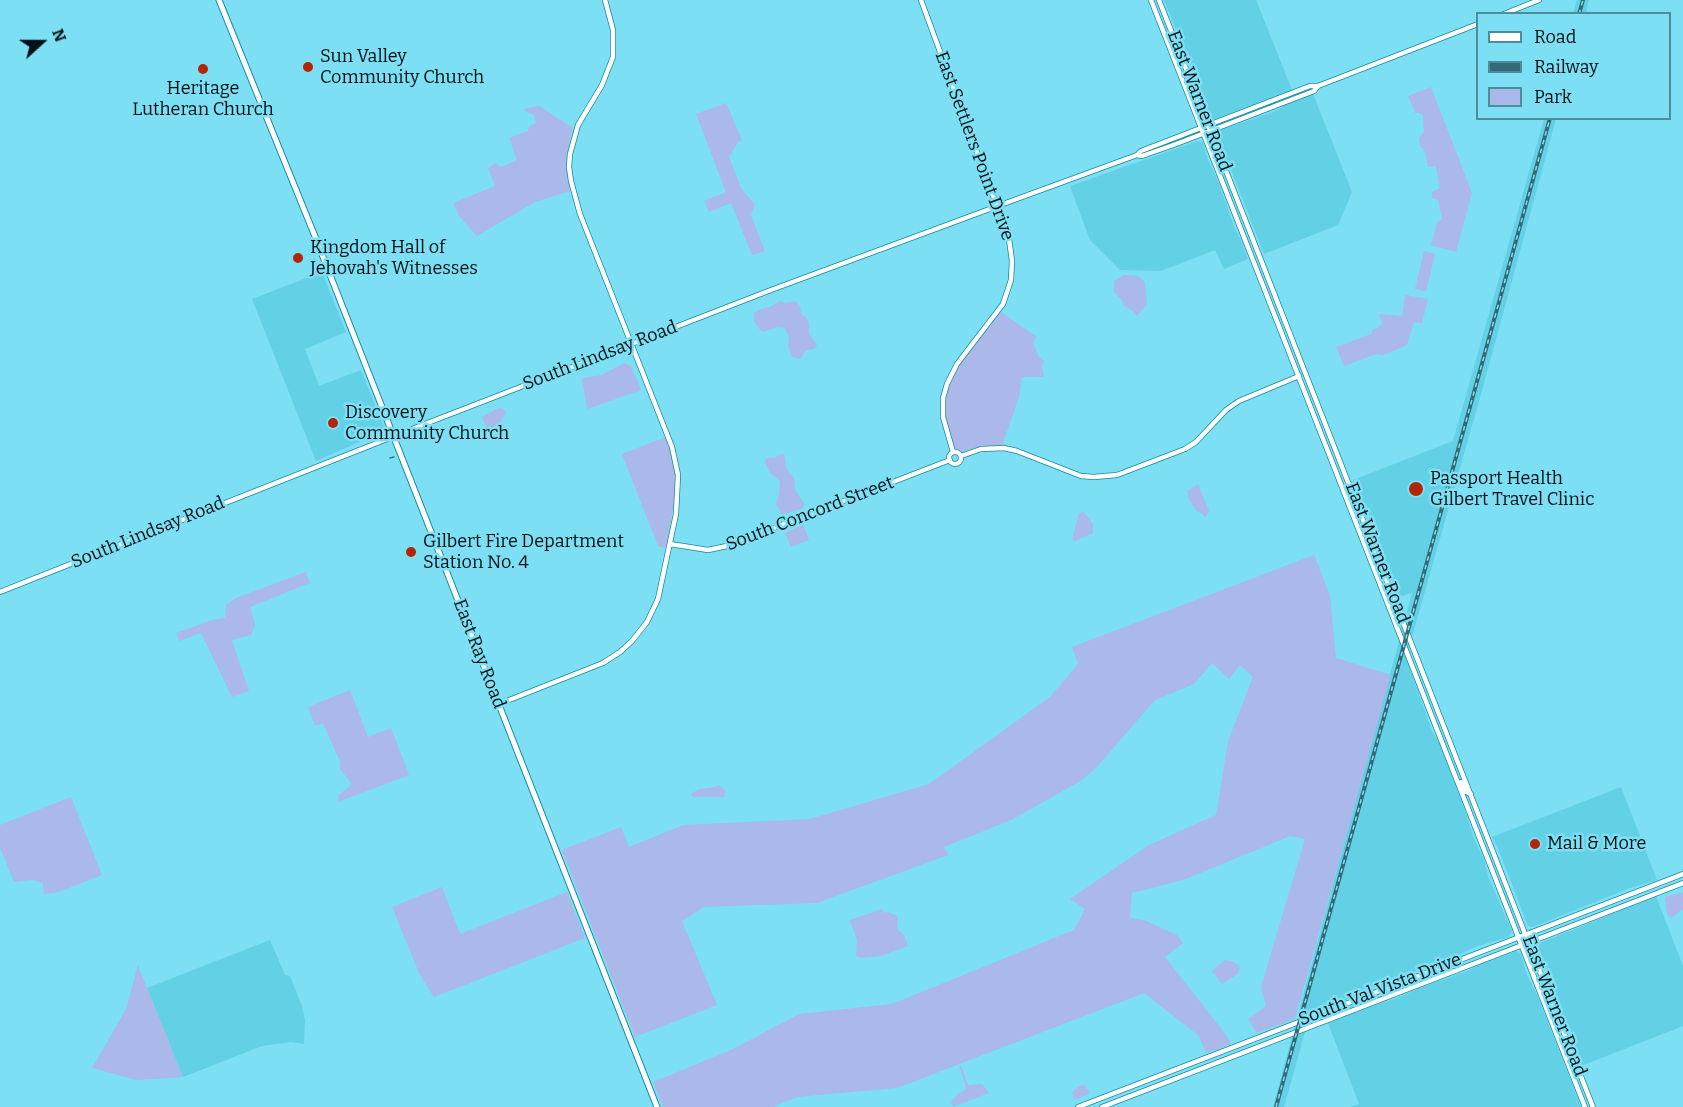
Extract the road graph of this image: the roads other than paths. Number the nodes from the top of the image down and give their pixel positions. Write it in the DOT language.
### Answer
graph roads {
  1 [pos="219,0"];
  2 [pos="605,0"];
  3 [pos="921,0"];
  4 [pos="1151,0"];
  5 [pos="1160,0"];
  6 [pos="1539,0"];
  7 [pos="1509,12"];
  8 [pos="1476,25"];
  9 [pos="1170,26"];
  10 [pos="1162,29"];
  11 [pos="1318,86"];
  12 [pos="1300,90"];
  13 [pos="1282,103"];
  14 [pos="1210,128"];
  15 [pos="1202,131"];
  16 [pos="997,206"];
  17 [pos="1250,230"];
  18 [pos="1242,233"];
  19 [pos="632,344"];
  20 [pos="1299,376"];
  21 [pos="394,436"];
  22 [pos="953,452"];
  23 [pos="961,456"];
  24 [pos="950,460"];
  25 [pos="670,544"];
  26 [pos="0,592"];
  27 [pos="499,704"];
  28 [pos="1448,733"];
  29 [pos="1440,736"];
  30 [pos="1452,767"];
  31 [pos="1471,794"];
  32 [pos="1491,843"];
  33 [pos="1483,846"];
  34 [pos="1683,874"];
  35 [pos="1683,882"];
  36 [pos="1615,900"];
  37 [pos="1618,908"];
  38 [pos="1526,933"];
  39 [pos="1518,936"];
  40 [pos="1530,942"];
  41 [pos="1521,945"];
  42 [pos="1407,980"];
  43 [pos="1410,988"];
  44 [pos="1323,1012"];
  45 [pos="1557,1013"];
  46 [pos="1549,1016"];
  47 [pos="1326,1020"];
  48 [pos="1575,1059"];
  49 [pos="1567,1062"];
  50 [pos="657,1107"];
  51 [pos="1078,1107"];
  52 [pos="1102,1107"];
  53 [pos="1584,1107"];
  54 [pos="1593,1107"];
  1 -- 21 [label="main road, East Ray Road"];
  2 -- 19 [label="main road"];
  3 -- 16 [label="main road, East Settlers Point Drive"];
  4 -- 10 [label="main road, East Warner Road"];
  5 -- 9 [label="main road, East Warner Road"];
  6 -- 7 [label="main road"];
  8 -- 11 [label="main road, South Lindsay Road"];
  9 -- 10 [label="main road"];
  9 -- 14 [label="main road, East Warner Road"];
  10 -- 15 [label="main road, East Warner Road"];
  11 -- 12 [label="main road, South Lindsay Road"];
  11 -- 13 [label="main road, South Lindsay Road"];
  12 -- 13 [label="main road"];
  12 -- 14 [label="main road, South Lindsay Road"];
  13 -- 14 [label="main road, South Lindsay Road"];
  14 -- 15 [label="main road, South Lindsay Road"];
  14 -- 17 [label="main road, East Warner Road"];
  15 -- 16 [label="main road, South Lindsay Road"];
  15 -- 18 [label="main road, East Warner Road"];
  16 -- 19 [label="main road, South Lindsay Road"];
  16 -- 22 [label="main road, East Settlers Point Drive"];
  17 -- 18 [label="main road"];
  17 -- 28 [label="main road, East Warner Road"];
  18 -- 20 [label="main road, East Warner Road"];
  19 -- 21 [label="main road, South Lindsay Road"];
  19 -- 25 [label="main road"];
  20 -- 23 [label="main road"];
  20 -- 29 [label="main road, East Warner Road"];
  21 -- 26 [label="main road, South Lindsay Road"];
  21 -- 27 [label="main road, East Ray Road"];
  22 -- 23 [label="main road"];
  22 -- 24 [label="main road"];
  23 -- 24 [label="main road"];
  24 -- 25 [label="main road, South Concord Street"];
  25 -- 27 [label="main road"];
  27 -- 50 [label="main road, East Ray Road"];
  28 -- 29 [label="main road"];
  28 -- 31 [label="main road, East Warner Road"];
  29 -- 30 [label="main road, East Warner Road"];
  30 -- 31 [label="main road"];
  30 -- 33 [label="main road, East Warner Road"];
  31 -- 32 [label="main road, East Warner Road"];
  32 -- 33 [label="main road"];
  32 -- 38 [label="main road, East Warner Road"];
  33 -- 39 [label="main road, East Warner Road"];
  34 -- 36 [label="main road, South Val Vista Drive"];
  35 -- 37 [label="main road, South Val Vista Drive"];
  36 -- 37 [label="main road"];
  36 -- 38 [label="main road, South Val Vista Drive"];
  37 -- 40 [label="main road, South Val Vista Drive"];
  38 -- 39 [label="main road, South Val Vista Drive"];
  38 -- 40 [label="main road, East Warner Road"];
  39 -- 41 [label="main road, East Warner Road"];
  39 -- 42 [label="main road, South Val Vista Drive"];
  40 -- 41 [label="main road, South Val Vista Drive"];
  40 -- 45 [label="main road, East Warner Road"];
  41 -- 43 [label="main road, South Val Vista Drive"];
  41 -- 46 [label="main road, East Warner Road"];
  42 -- 43 [label="main road"];
  42 -- 44 [label="main road, South Val Vista Drive"];
  43 -- 47 [label="main road, South Val Vista Drive"];
  44 -- 47 [label="main road"];
  44 -- 51 [label="main road, South Val Vista Drive"];
  45 -- 46 [label="main road"];
  45 -- 48 [label="main road, East Warner Road"];
  46 -- 49 [label="main road, East Warner Road"];
  47 -- 52 [label="main road, South Val Vista Drive"];
  48 -- 49 [label="main road"];
  48 -- 54 [label="main road, East Warner Road"];
  49 -- 53 [label="main road, East Warner Road"];
}
